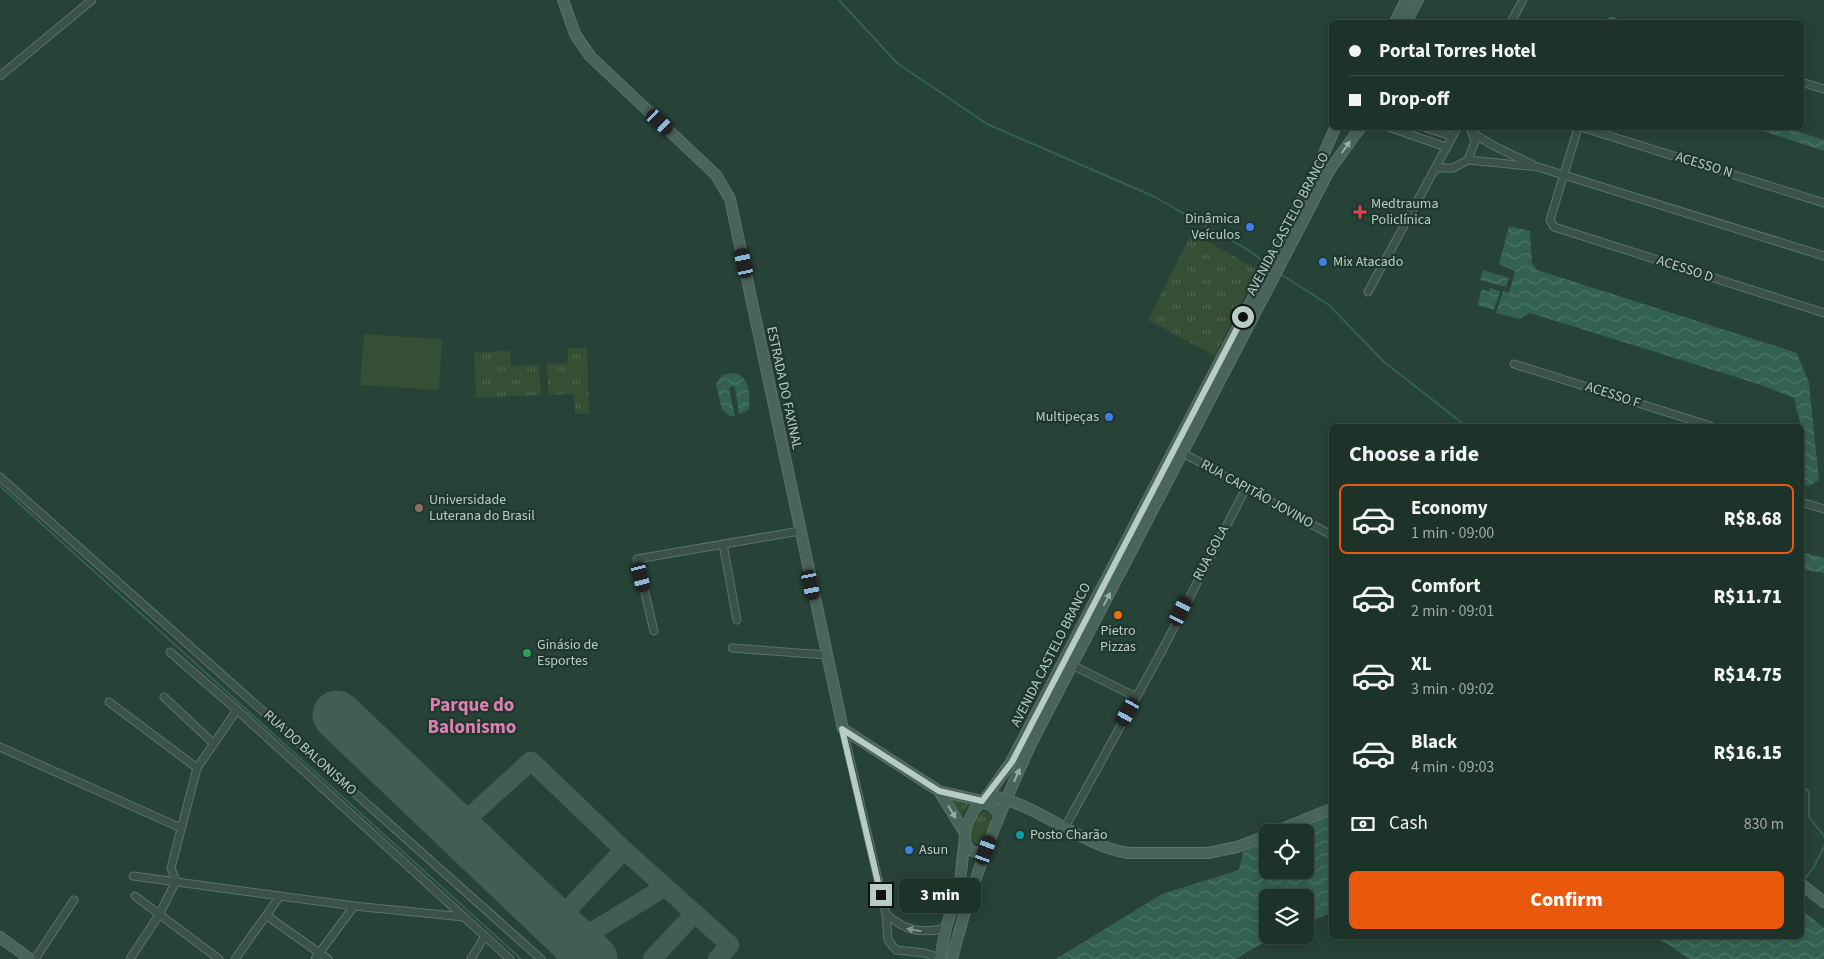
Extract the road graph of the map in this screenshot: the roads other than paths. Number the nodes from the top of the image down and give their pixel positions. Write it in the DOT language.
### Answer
graph roads {
  1 [pos="92,0"];
  2 [pos="563,0"];
  3 [pos="1406,0"];
  4 [pos="1418,0"];
  5 [pos="1523,0"];
  6 [pos="1396,20"];
  7 [pos="1407,20"];
  8 [pos="1512,20"];
  9 [pos="0,76"];
  10 [pos="1804,83"];
  11 [pos="1824,89"];
  12 [pos="1334,130"];
  13 [pos="1359,130"];
  14 [pos="1399,130"];
  15 [pos="1432,130"];
  16 [pos="1456,130"];
  17 [pos="1577,130"];
  18 [pos="1590,130"];
  19 [pos="1472,131"];
  20 [pos="1452,136"];
  21 [pos="1446,147"];
  22 [pos="1468,160"];
  23 [pos="1538,167"];
  24 [pos="1436,168"];
  25 [pos="1563,174"];
  26 [pos="1824,203"];
  27 [pos="1824,256"];
  28 [pos="1368,292"];
  29 [pos="1824,313"];
  30 [pos="1514,364"];
  31 [pos="1705,424"];
  32 [pos="1183,453"];
  33 [pos="0,477"];
  34 [pos="1246,488"];
  35 [pos="1804,503"];
  36 [pos="1824,509"];
  37 [pos="800,531"];
  38 [pos="1329,533"];
  39 [pos="723,544"];
  40 [pos="736,620"];
  41 [pos="654,631"];
  42 [pos="732,648"];
  43 [pos="170,652"];
  44 [pos="826,655"];
  45 [pos="1072,665"];
  46 [pos="164,697"];
  47 [pos="1136,697"];
  48 [pos="108,702"];
  49 [pos="237,710"];
  50 [pos="842,729"];
  51 [pos="214,742"];
  52 [pos="0,747"];
  53 [pos="197,768"];
  54 [pos="939,791"];
  55 [pos="985,798"];
  56 [pos="1007,798"];
  57 [pos="1329,811"];
  58 [pos="999,815"];
  59 [pos="1295,824"];
  60 [pos="181,828"];
  61 [pos="1064,828"];
  62 [pos="965,836"];
  63 [pos="1259,838"];
  64 [pos="986,850"];
  65 [pos="133,876"];
  66 [pos="176,882"];
  67 [pos="1804,886"];
  68 [pos="135,896"];
  69 [pos="280,896"];
  70 [pos="74,900"];
  71 [pos="1824,902"];
  72 [pos="354,906"];
  73 [pos="886,914"];
  74 [pos="159,915"];
  75 [pos="267,916"];
  76 [pos="464,917"];
  77 [pos="946,928"];
  78 [pos="485,936"];
  79 [pos="0,937"];
  80 [pos="317,956"];
  81 [pos="940,958"];
  82 [pos="30,959"];
  83 [pos="35,959"];
  84 [pos="130,959"];
  85 [pos="219,959"];
  86 [pos="234,959"];
  87 [pos="328,959"];
  88 [pos="471,959"];
  89 [pos="510,959"];
  90 [pos="541,959"];
  91 [pos="952,959"];
  1 -- 9 [label="street"];
  2 -- 37 [label="main road, ESTRADA DO FAXINAL"];
  3 -- 6 [label="main road"];
  4 -- 7 [label="main road"];
  5 -- 8 [label="street"];
  10 -- 11 [label="street"];
  12 -- 55 [label="main road, AVENIDA CASTELO BRANCO"];
  32 -- 13 [label="main road, AVENIDA CASTELO BRANCO, one-way"];
  14 -- 21 [label="street"];
  15 -- 20 [label="street"];
  16 -- 20 [label="street"];
  17 -- 25 [label="street"];
  18 -- 26 [label="street, ACESSO N"];
  19 -- 22 [label="street"];
  19 -- 23 [label="street"];
  20 -- 21 [label="street"];
  21 -- 24 [label="street"];
  22 -- 23 [label="street"];
  22 -- 24 [label="street"];
  23 -- 25 [label="street"];
  24 -- 28 [label="street"];
  25 -- 27 [label="street"];
  25 -- 29 [label="street, ACESSO D"];
  30 -- 31 [label="street, ACESSO F"];
  32 -- 34 [label="street, RUA CAPITÃO JOVINO"];
  45 -- 32 [label="main road, AVENIDA CASTELO BRANCO, one-way"];
  33 -- 90 [label="street, RUA DO BALONISMO"];
  34 -- 38 [label="street, RUA CAPITÃO JOVINO"];
  34 -- 47 [label="street, RUA GOLA"];
  35 -- 36 [label="street"];
  37 -- 39 [label="street"];
  37 -- 44 [label="main road, ESTRADA DO FAXINAL"];
  39 -- 40 [label="street"];
  39 -- 41 [label="street"];
  42 -- 44 [label="street"];
  43 -- 49 [label="street, RUA DO BALONISMO"];
  44 -- 50 [label="main road, ESTRADA DO FAXINAL"];
  45 -- 47 [label="street"];
  56 -- 45 [label="main road, AVENIDA CASTELO BRANCO, one-way"];
  46 -- 51 [label="street"];
  47 -- 61 [label="street, RUA GOLA"];
  48 -- 53 [label="street"];
  49 -- 51 [label="street"];
  49 -- 76 [label="street, RUA DO BALONISMO"];
  50 -- 54 [label="main road"];
  50 -- 73 [label="street"];
  51 -- 53 [label="street"];
  52 -- 60 [label="street"];
  53 -- 60 [label="street"];
  54 -- 55 [label="main road"];
  54 -- 62 [label="main road, one-way"];
  55 -- 56 [label="main road"];
  55 -- 58 [label="main road"];
  55 -- 62 [label="main road, AVENIDA CASTELO BRANCO"];
  56 -- 58 [label="main road, AVENIDA CASTELO BRANCO"];
  56 -- 61 [label="main road"];
  57 -- 59 [label="main road"];
  58 -- 64 [label="main road, AVENIDA CASTELO BRANCO"];
  60 -- 66 [label="street"];
  61 -- 63 [label="main road"];
  62 -- 64 [label="main road"];
  62 -- 77 [label="main road, AVENIDA CASTELO BRANCO"];
  64 -- 91 [label="main road, AVENIDA CASTELO BRANCO"];
  65 -- 66 [label="street"];
  66 -- 69 [label="street"];
  66 -- 74 [label="street"];
  67 -- 71 [label="main road"];
  68 -- 74 [label="street"];
  69 -- 72 [label="street"];
  69 -- 75 [label="street"];
  70 -- 83 [label="street"];
  72 -- 76 [label="street"];
  72 -- 80 [label="street"];
  77 -- 73 [label="street, one-way"];
  73 -- 81 [label="street"];
  74 -- 84 [label="street"];
  74 -- 85 [label="street"];
  75 -- 80 [label="street"];
  75 -- 86 [label="street"];
  76 -- 78 [label="street, RUA DO BALONISMO"];
  77 -- 81 [label="main road, AVENIDA CASTELO BRANCO"];
  78 -- 88 [label="street"];
  78 -- 89 [label="street, RUA DO BALONISMO"];
  79 -- 82 [label="main road"];
  80 -- 87 [label="street"];
}
